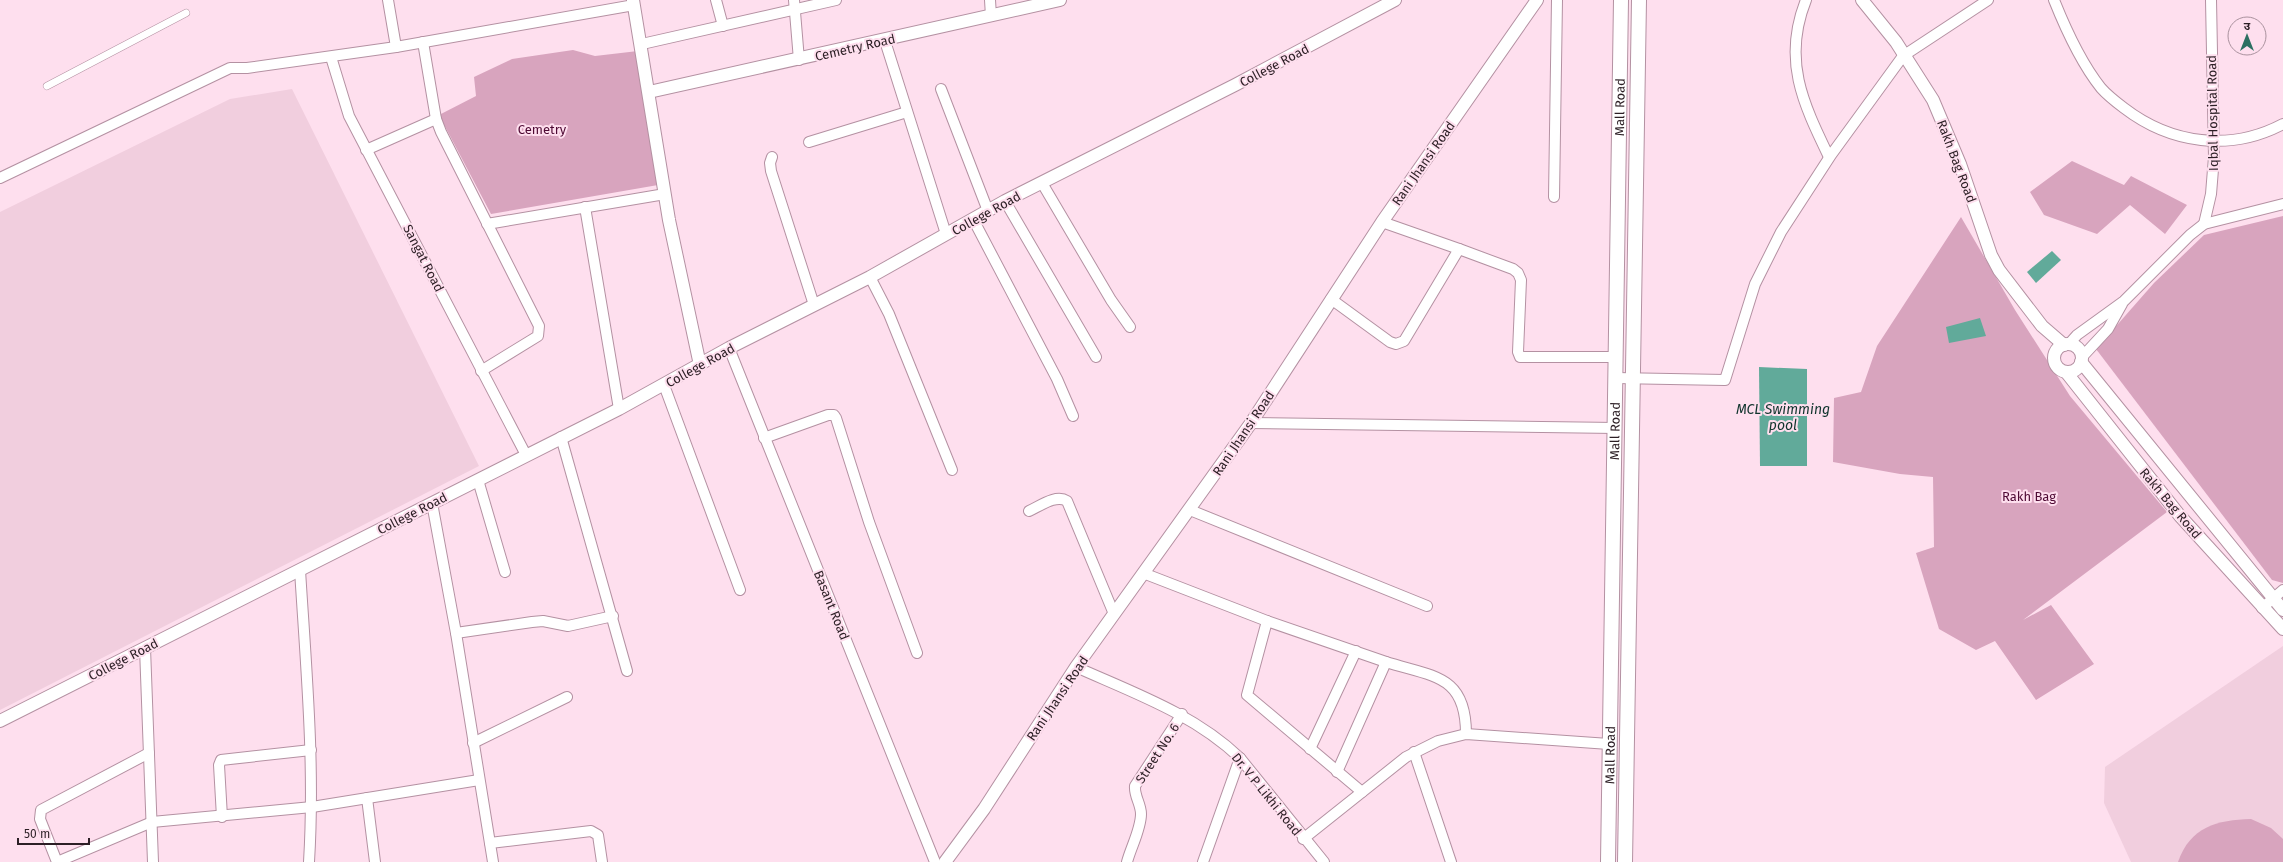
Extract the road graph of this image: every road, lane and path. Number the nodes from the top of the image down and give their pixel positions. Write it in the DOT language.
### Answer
graph roads {
  1 [pos="388,0"];
  2 [pos="716,0"];
  3 [pos="794,0"];
  4 [pos="836,0"];
  5 [pos="990,0"];
  6 [pos="1060,0"];
  7 [pos="1395,0"];
  8 [pos="1537,0"];
  9 [pos="1557,0"];
  10 [pos="1621,0"];
  11 [pos="1640,0"];
  12 [pos="1806,0"];
  13 [pos="1862,0"];
  14 [pos="1988,0"];
  15 [pos="2054,0"];
  16 [pos="2211,0"];
  17 [pos="634,2"];
  18 [pos="794,10"];
  19 [pos="186,12"];
  20 [pos="991,16"];
  21 [pos="722,26"];
  22 [pos="884,40"];
  23 [pos="423,42"];
  24 [pos="642,44"];
  25 [pos="396,47"];
  26 [pos="1904,56"];
  27 [pos="331,57"];
  28 [pos="799,60"];
  29 [pos="47,86"];
  30 [pos="941,89"];
  31 [pos="649,92"];
  32 [pos="907,112"];
  33 [pos="436,119"];
  34 [pos="2283,124"];
  35 [pos="2214,141"];
  36 [pos="809,142"];
  37 [pos="366,150"];
  38 [pos="772,157"];
  39 [pos="1830,157"];
  40 [pos="0,178"];
  41 [pos="1042,183"];
  42 [pos="665,194"];
  43 [pos="1554,197"];
  44 [pos="1005,202"];
  45 [pos="2283,204"];
  46 [pos="585,207"];
  47 [pos="988,211"];
  48 [pos="973,219"];
  49 [pos="1382,222"];
  50 [pos="487,224"];
  51 [pos="2204,224"];
  52 [pos="946,234"];
  53 [pos="1459,250"];
  54 [pos="870,278"];
  55 [pos="1331,299"];
  56 [pos="2124,301"];
  57 [pos="814,305"];
  58 [pos="2042,326"];
  59 [pos="1130,327"];
  60 [pos="2067,344"];
  61 [pos="729,348"];
  62 [pos="2054,355"];
  63 [pos="1615,356"];
  64 [pos="1096,358"];
  65 [pos="2082,360"];
  66 [pos="700,365"];
  67 [pos="481,371"];
  68 [pos="2066,372"];
  69 [pos="1615,378"];
  70 [pos="1634,378"];
  71 [pos="664,385"];
  72 [pos="619,409"];
  73 [pos="1073,416"];
  74 [pos="1251,423"];
  75 [pos="1616,428"];
  76 [pos="561,437"];
  77 [pos="764,438"];
  78 [pos="526,455"];
  79 [pos="952,470"];
  80 [pos="478,480"];
  81 [pos="432,503"];
  82 [pos="1029,510"];
  83 [pos="1190,510"];
  84 [pos="300,570"];
  85 [pos="504,572"];
  86 [pos="1143,572"];
  87 [pos="740,590"];
  88 [pos="2283,590"];
  89 [pos="2272,598"];
  90 [pos="1427,606"];
  91 [pos="2262,608"];
  92 [pos="2283,610"];
  93 [pos="1114,614"];
  94 [pos="613,616"];
  95 [pos="1267,621"];
  96 [pos="2283,629"];
  97 [pos="456,633"];
  98 [pos="145,648"];
  99 [pos="1356,651"];
  100 [pos="917,652"];
  101 [pos="1386,662"];
  102 [pos="1076,667"];
  103 [pos="627,671"];
  104 [pos="567,697"];
  105 [pos="1182,714"];
  106 [pos="0,721"];
  107 [pos="1466,734"];
  108 [pos="473,743"];
  109 [pos="1609,744"];
  110 [pos="1310,749"];
  111 [pos="312,750"];
  112 [pos="1414,752"];
  113 [pos="149,754"];
  114 [pos="1240,758"];
  115 [pos="1337,772"];
  116 [pos="479,780"];
  117 [pos="1362,792"];
  118 [pos="367,798"];
  119 [pos="312,808"];
  120 [pos="222,817"];
  121 [pos="152,822"];
  122 [pos="1303,839"];
  123 [pos="490,843"];
  124 [pos="57,862"];
  125 [pos="153,862"];
  126 [pos="309,862"];
  127 [pos="375,862"];
  128 [pos="493,862"];
  129 [pos="602,862"];
  130 [pos="935,862"];
  131 [pos="945,862"];
  132 [pos="1127,862"];
  133 [pos="1203,862"];
  134 [pos="1324,862"];
  135 [pos="1451,862"];
  136 [pos="1608,862"];
  137 [pos="1625,862"];
  1 -- 25 [label="street"];
  2 -- 21 [label="street"];
  3 -- 18 [label="street"];
  4 -- 18 [label="street"];
  5 -- 20 [label="street"];
  6 -- 20 [label="street, Cemetry Road"];
  7 -- 41 [label="street, College Road"];
  8 -- 49 [label="street, Rani Jhansi Road"];
  9 -- 43 [label="street"];
  10 -- 63 [label="main road, Mall Road"];
  11 -- 70 [label="main road, Mall Road"];
  12 -- 39 [label="street"];
  13 -- 26 [label="street, Rakh Bag Road"];
  14 -- 26 [label="street"];
  15 -- 35 [label="street"];
  16 -- 35 [label="street, Iqbal Hospital Road"];
  17 -- 23 [label="street"];
  17 -- 24 [label="street"];
  18 -- 21 [label="street"];
  18 -- 28 [label="street"];
  19 -- 29 [label="street"];
  20 -- 22 [label="street, Cemetry Road"];
  21 -- 24 [label="street"];
  22 -- 28 [label="street, Cemetry Road"];
  22 -- 32 [label="street"];
  23 -- 25 [label="street"];
  23 -- 33 [label="street"];
  24 -- 31 [label="street"];
  25 -- 27 [label="street"];
  26 -- 39 [label="street"];
  26 -- 58 [label="street, Rakh Bag Road"];
  27 -- 37 [label="street, Sangat Road"];
  27 -- 40 [label="street"];
  28 -- 31 [label="street, Cemetry Road"];
  30 -- 47 [label="street"];
  31 -- 42 [label="street"];
  32 -- 36 [label="street"];
  32 -- 52 [label="street"];
  33 -- 37 [label="street"];
  33 -- 50 [label="street"];
  34 -- 35 [label="street"];
  35 -- 51 [label="street, Iqbal Hospital Road"];
  37 -- 67 [label="street, Sangat Road"];
  38 -- 57 [label="street"];
  39 -- 70 [label="street"];
  41 -- 44 [label="street, College Road"];
  41 -- 59 [label="street"];
  42 -- 46 [label="street"];
  42 -- 66 [label="street"];
  44 -- 47 [label="street, College Road"];
  44 -- 64 [label="street"];
  45 -- 51 [label="street"];
  46 -- 50 [label="street"];
  46 -- 72 [label="street"];
  47 -- 48 [label="street, College Road"];
  48 -- 52 [label="street, College Road"];
  48 -- 73 [label="street"];
  49 -- 53 [label="street"];
  49 -- 55 [label="street, Rani Jhansi Road"];
  50 -- 67 [label="street"];
  51 -- 56 [label="street"];
  52 -- 54 [label="street, College Road"];
  53 -- 55 [label="street"];
  53 -- 63 [label="street"];
  54 -- 57 [label="street, College Road"];
  54 -- 79 [label="street"];
  55 -- 74 [label="street, Rani Jhansi Road"];
  56 -- 60 [label="street"];
  56 -- 65 [label="street"];
  57 -- 61 [label="street, College Road"];
  58 -- 60 [label="street, Rakh Bag Road"];
  58 -- 62 [label="street, Rakh Bag Road"];
  60 -- 62 [label="street"];
  60 -- 65 [label="street"];
  61 -- 66 [label="street, College Road"];
  61 -- 77 [label="street, Basant Road"];
  62 -- 68 [label="street"];
  63 -- 69 [label="main road, Mall Road"];
  65 -- 68 [label="street"];
  65 -- 89 [label="street"];
  66 -- 71 [label="street, College Road"];
  67 -- 78 [label="street, Sangat Road"];
  68 -- 91 [label="street, Rakh Bag Road"];
  69 -- 70 [label="street"];
  69 -- 75 [label="main road, Mall Road"];
  70 -- 137 [label="main road, Mall Road"];
  71 -- 72 [label="street, College Road"];
  71 -- 87 [label="street"];
  72 -- 76 [label="street, College Road"];
  74 -- 75 [label="street"];
  74 -- 83 [label="street, Rani Jhansi Road"];
  75 -- 109 [label="main road, Mall Road"];
  76 -- 78 [label="street, College Road"];
  76 -- 94 [label="street"];
  77 -- 100 [label="street"];
  77 -- 130 [label="street, Basant Road"];
  78 -- 80 [label="street, College Road"];
  80 -- 81 [label="street, College Road"];
  80 -- 85 [label="street"];
  81 -- 84 [label="street, College Road"];
  81 -- 97 [label="street"];
  82 -- 93 [label="street"];
  83 -- 86 [label="street, Rani Jhansi Road"];
  83 -- 90 [label="street"];
  84 -- 98 [label="street, College Road"];
  84 -- 111 [label="street"];
  86 -- 93 [label="street, Rani Jhansi Road"];
  86 -- 95 [label="street"];
  88 -- 89 [label="street"];
  89 -- 91 [label="street"];
  89 -- 92 [label="street"];
  91 -- 96 [label="street, Rakh Bag Road"];
  93 -- 102 [label="street, Rani Jhansi Road"];
  94 -- 97 [label="street"];
  94 -- 103 [label="street"];
  95 -- 99 [label="street"];
  95 -- 110 [label="street"];
  97 -- 108 [label="street"];
  98 -- 106 [label="street, College Road"];
  98 -- 113 [label="street"];
  99 -- 101 [label="street"];
  99 -- 110 [label="street"];
  101 -- 107 [label="street"];
  101 -- 115 [label="street"];
  102 -- 105 [label="street, Dr. V P Likhi Road"];
  102 -- 131 [label="street, Rani Jhansi Road"];
  104 -- 108 [label="street"];
  105 -- 114 [label="street, Dr. V P Likhi Road"];
  105 -- 132 [label="street, Street No. 6"];
  107 -- 109 [label="street"];
  107 -- 112 [label="street"];
  108 -- 116 [label="street"];
  109 -- 136 [label="main road, Mall Road"];
  110 -- 115 [label="street"];
  111 -- 119 [label="street"];
  111 -- 120 [label="street"];
  112 -- 117 [label="street"];
  112 -- 135 [label="street"];
  113 -- 121 [label="street"];
  113 -- 124 [label="street"];
  114 -- 122 [label="street, Dr. V P Likhi Road"];
  114 -- 133 [label="street"];
  115 -- 117 [label="street"];
  116 -- 118 [label="street"];
  116 -- 123 [label="street"];
  117 -- 122 [label="street"];
  118 -- 119 [label="street"];
  118 -- 127 [label="street"];
  119 -- 120 [label="street"];
  119 -- 126 [label="street"];
  120 -- 121 [label="street"];
  121 -- 124 [label="street"];
  121 -- 125 [label="street"];
  122 -- 134 [label="street, Dr. V P Likhi Road"];
  123 -- 128 [label="street"];
  123 -- 129 [label="street"];
}
